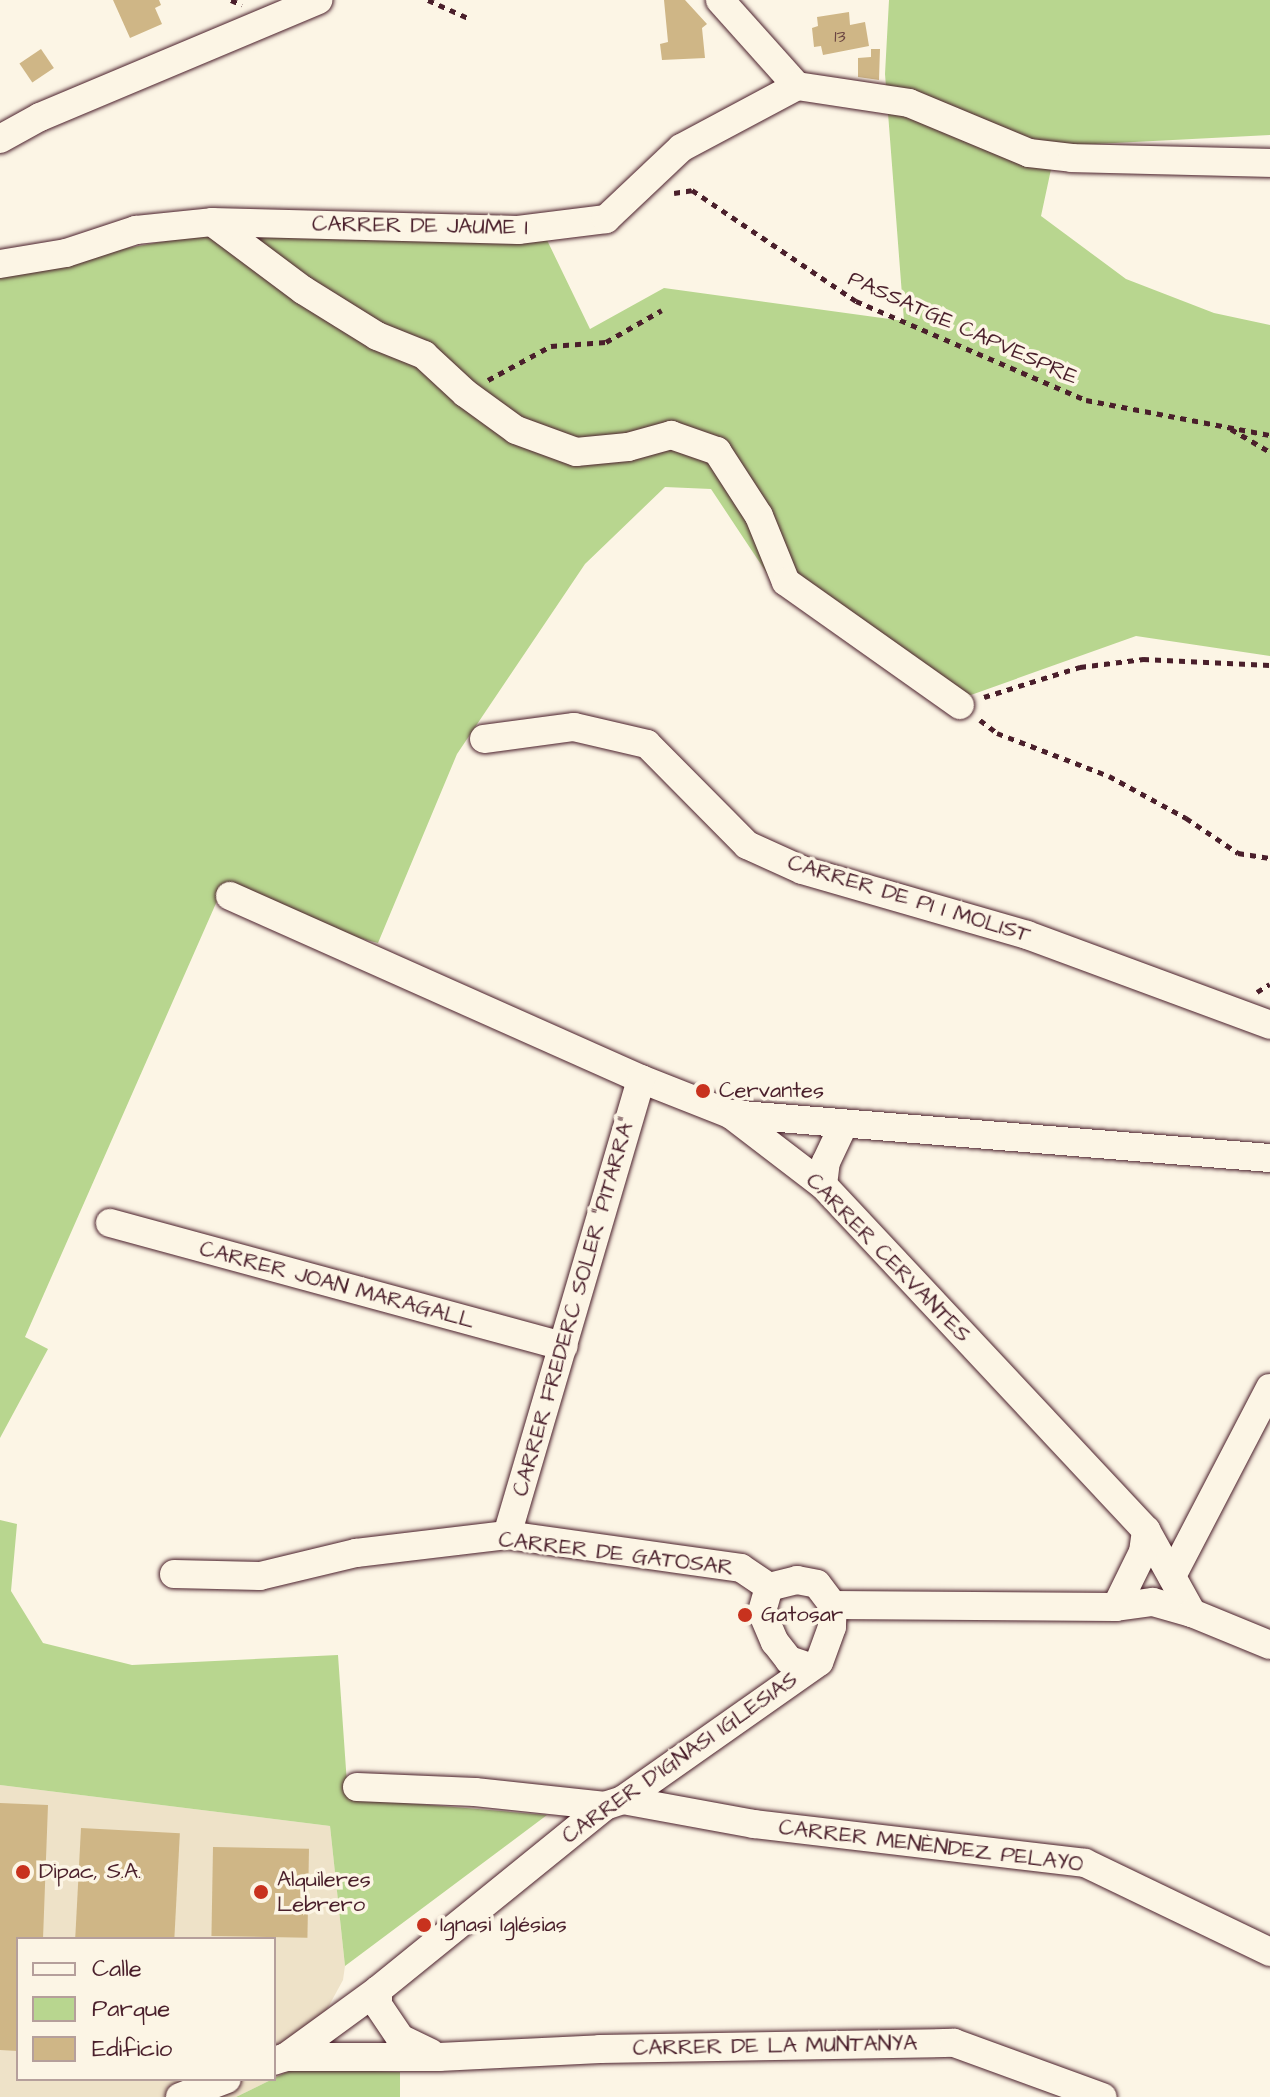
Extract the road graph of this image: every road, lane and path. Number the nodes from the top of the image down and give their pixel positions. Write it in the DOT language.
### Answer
graph roads {
  1 [pos="318,0"];
  2 [pos="428,0"];
  3 [pos="720,0"];
  4 [pos="468,18"];
  5 [pos="797,86"];
  6 [pos="0,139"];
  7 [pos="1270,163"];
  8 [pos="664,195"];
  9 [pos="212,222"];
  10 [pos="0,264"];
  11 [pos="662,310"];
  12 [pos="465,393"];
  13 [pos="1227,427"];
  14 [pos="1270,435"];
  15 [pos="1270,452"];
  16 [pos="1270,665"];
  17 [pos="960,705"];
  18 [pos="484,739"];
  19 [pos="1270,858"];
  20 [pos="230,896"];
  21 [pos="1270,1025"];
  22 [pos="641,1079"];
  23 [pos="730,1114"];
  24 [pos="844,1124"];
  25 [pos="1270,1158"];
  26 [pos="823,1185"];
  27 [pos="110,1223"];
  28 [pos="564,1346"];
  29 [pos="1270,1388"];
  30 [pos="1146,1530"];
  31 [pos="507,1535"];
  32 [pos="174,1574"];
  33 [pos="1172,1576"];
  34 [pos="769,1587"];
  35 [pos="833,1605"];
  36 [pos="1116,1607"];
  37 [pos="1192,1613"];
  38 [pos="1270,1645"];
  39 [pos="809,1667"];
  40 [pos="357,1787"];
  41 [pos="614,1803"];
  42 [pos="1270,1952"];
  43 [pos="378,1990"];
  44 [pos="439,2057"];
  45 [pos="280,2059"];
  46 [pos="222,2081"];
  47 [pos="180,2097"];
  48 [pos="1102,2097"];
  1 -- 6 [label="street"];
  2 -- 4 [label="path"];
  3 -- 5 [label="street"];
  5 -- 7 [label="street"];
  5 -- 9 [label="street, CARRER DE JAUME I"];
  8 -- 13 [label="path, PASSATGE CAPVESPRE"];
  9 -- 10 [label="street, CARRER DE JAUME I"];
  9 -- 12 [label="street"];
  11 -- 12 [label="path"];
  12 -- 17 [label="street"];
  13 -- 14 [label="path, PASSATGE CAPVESPRE"];
  13 -- 15 [label="path"];
  16 -- 17 [label="path"];
  17 -- 19 [label="path"];
  18 -- 21 [label="street, CARRER DE PI I MOLIST"];
  20 -- 22 [label="street, CARRER CERVANTES"];
  22 -- 23 [label="street, CARRER CERVANTES"];
  22 -- 28 [label="street, CARRER FREDERC SOLER \"PITARRA\""];
  23 -- 24 [label="street"];
  23 -- 26 [label="street, CARRER CERVANTES"];
  24 -- 25 [label="street"];
  24 -- 26 [label="street"];
  26 -- 30 [label="street, CARRER CERVANTES"];
  27 -- 28 [label="street, CARRER JOAN MARAGALL"];
  28 -- 31 [label="street, CARRER FREDERC SOLER \"PITARRA\""];
  29 -- 33 [label="street"];
  30 -- 33 [label="street, CARRER CERVANTES"];
  30 -- 36 [label="street"];
  31 -- 32 [label="street, CARRER DE GATOSAR"];
  31 -- 34 [label="street, CARRER DE GATOSAR"];
  33 -- 37 [label="street, CARRER CERVANTES"];
  34 -- 35 [label="street"];
  34 -- 39 [label="street"];
  35 -- 36 [label="street"];
  35 -- 39 [label="street"];
  36 -- 37 [label="street"];
  37 -- 38 [label="street"];
  39 -- 41 [label="street, CARRER D'IGNASI IGLESIAS"];
  40 -- 41 [label="street, CARRER MENÈNDEZ PELAYO"];
  41 -- 42 [label="street, CARRER MENÈNDEZ PELAYO"];
  41 -- 43 [label="street, CARRER D'IGNASI IGLESIAS"];
  43 -- 44 [label="street, CARRER DE LA MUNTANYA"];
  43 -- 45 [label="street, CARRER D'IGNASI IGLESIAS"];
  44 -- 45 [label="street, CARRER DE LA MUNTANYA"];
  44 -- 48 [label="street, CARRER DE LA MUNTANYA"];
  46 -- 47 [label="street"];
}
